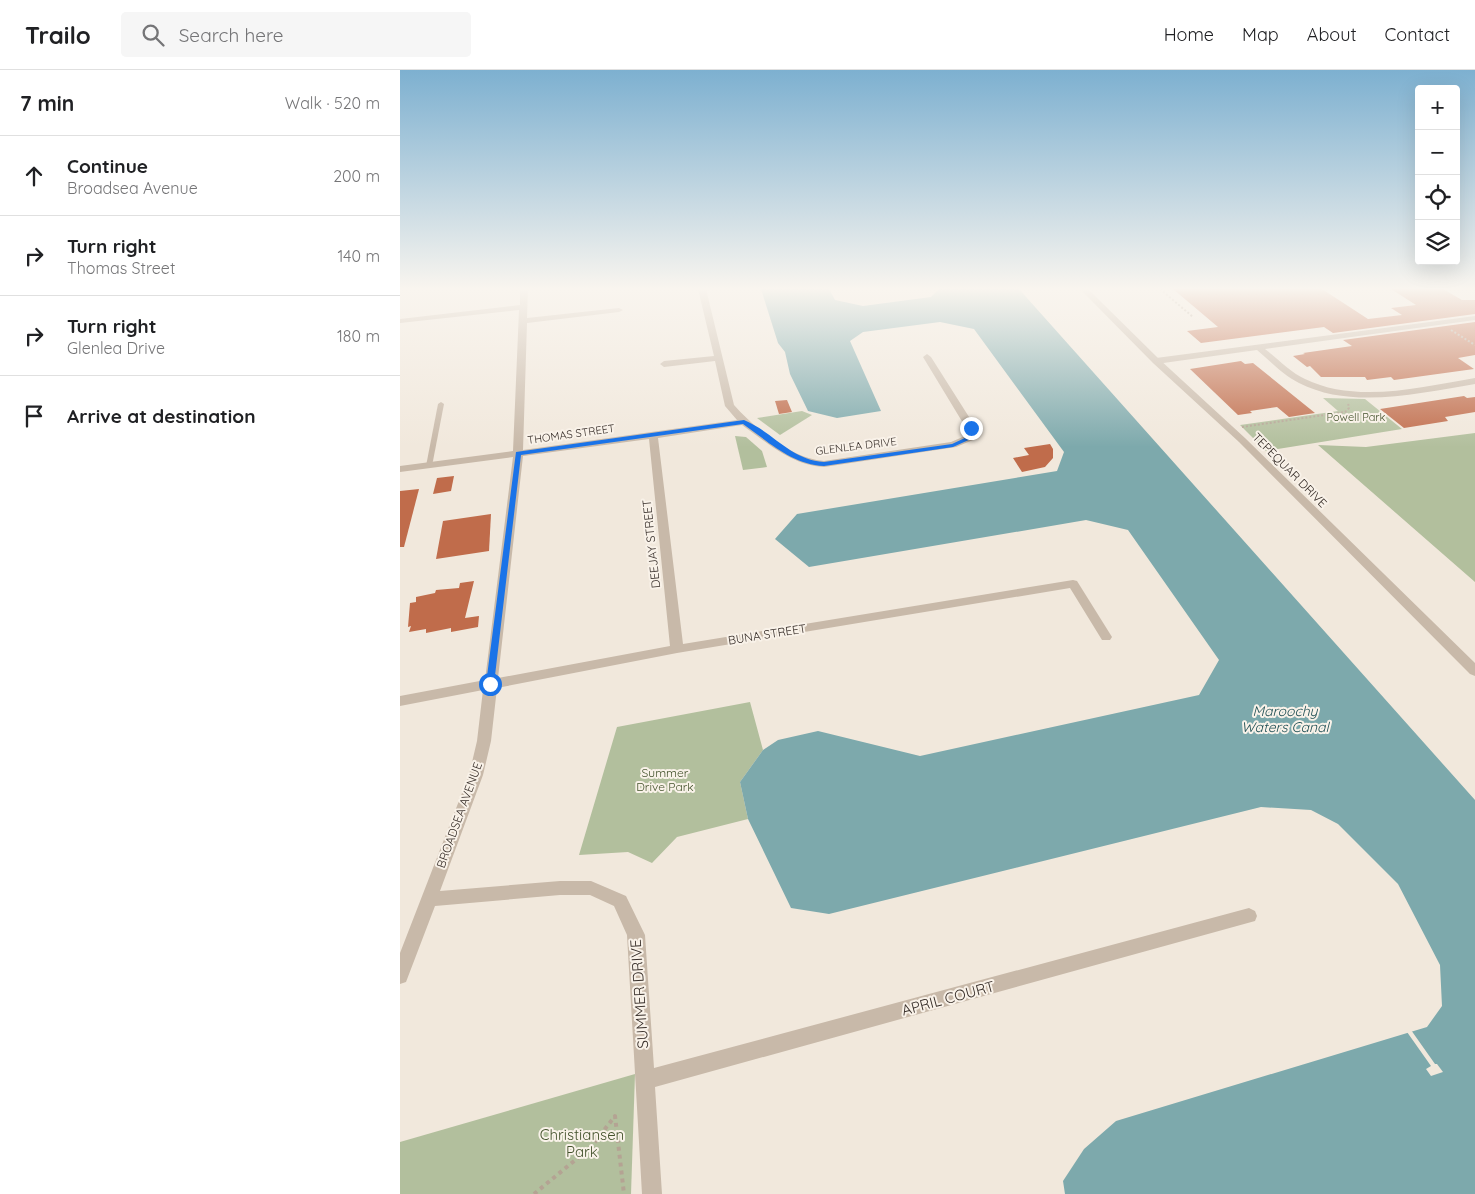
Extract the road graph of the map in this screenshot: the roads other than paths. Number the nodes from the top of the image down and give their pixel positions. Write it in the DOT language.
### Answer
graph roads {
  1 [pos="521,341"];
  2 [pos="713,341"];
  3 [pos="1136,341"];
  4 [pos="1306,341"];
  5 [pos="1258,348"];
  6 [pos="927,357"];
  7 [pos="717,358"];
  8 [pos="1156,361"];
  9 [pos="664,364"];
  10 [pos="1475,381"];
  11 [pos="441,404"];
  12 [pos="744,422"];
  13 [pos="653,436"];
  14 [pos="518,454"];
  15 [pos="430,466"];
  16 [pos="400,469"];
  17 [pos="1106,637"];
  18 [pos="677,649"];
  19 [pos="1475,671"];
  20 [pos="490,684"];
  21 [pos="400,700"];
  22 [pos="428,899"];
  23 [pos="1249,916"];
  24 [pos="400,976"];
  25 [pos="646,1080"];
  26 [pos="652,1194"];
  1 -- 14 [label="street, BROADSEA AVENUE"];
  2 -- 7 [label="street, GLENLEA DRIVE"];
  3 -- 8 [label="street, TEPEQUAR DRIVE"];
  4 -- 5 [label="street"];
  5 -- 8 [label="street"];
  5 -- 10 [label="street"];
  6 -- 12 [label="street, GLENLEA DRIVE"];
  7 -- 9 [label="street"];
  7 -- 12 [label="street, GLENLEA DRIVE"];
  8 -- 19 [label="street, TEPEQUAR DRIVE"];
  11 -- 15 [label="lane"];
  12 -- 13 [label="street, THOMAS STREET"];
  13 -- 14 [label="street, THOMAS STREET"];
  13 -- 18 [label="street, DEEJAY STREET"];
  14 -- 15 [label="street, THOMAS STREET"];
  14 -- 20 [label="street, BROADSEA AVENUE"];
  15 -- 16 [label="street, THOMAS STREET"];
  17 -- 18 [label="street, BUNA STREET"];
  18 -- 20 [label="street, BUNA STREET"];
  20 -- 21 [label="street, BUNA STREET"];
  20 -- 22 [label="street, BROADSEA AVENUE"];
  22 -- 24 [label="street, BROADSEA AVENUE"];
  22 -- 25 [label="street, SUMMER DRIVE"];
  23 -- 25 [label="street, APRIL COURT"];
  25 -- 26 [label="street, SUMMER DRIVE"];
}
